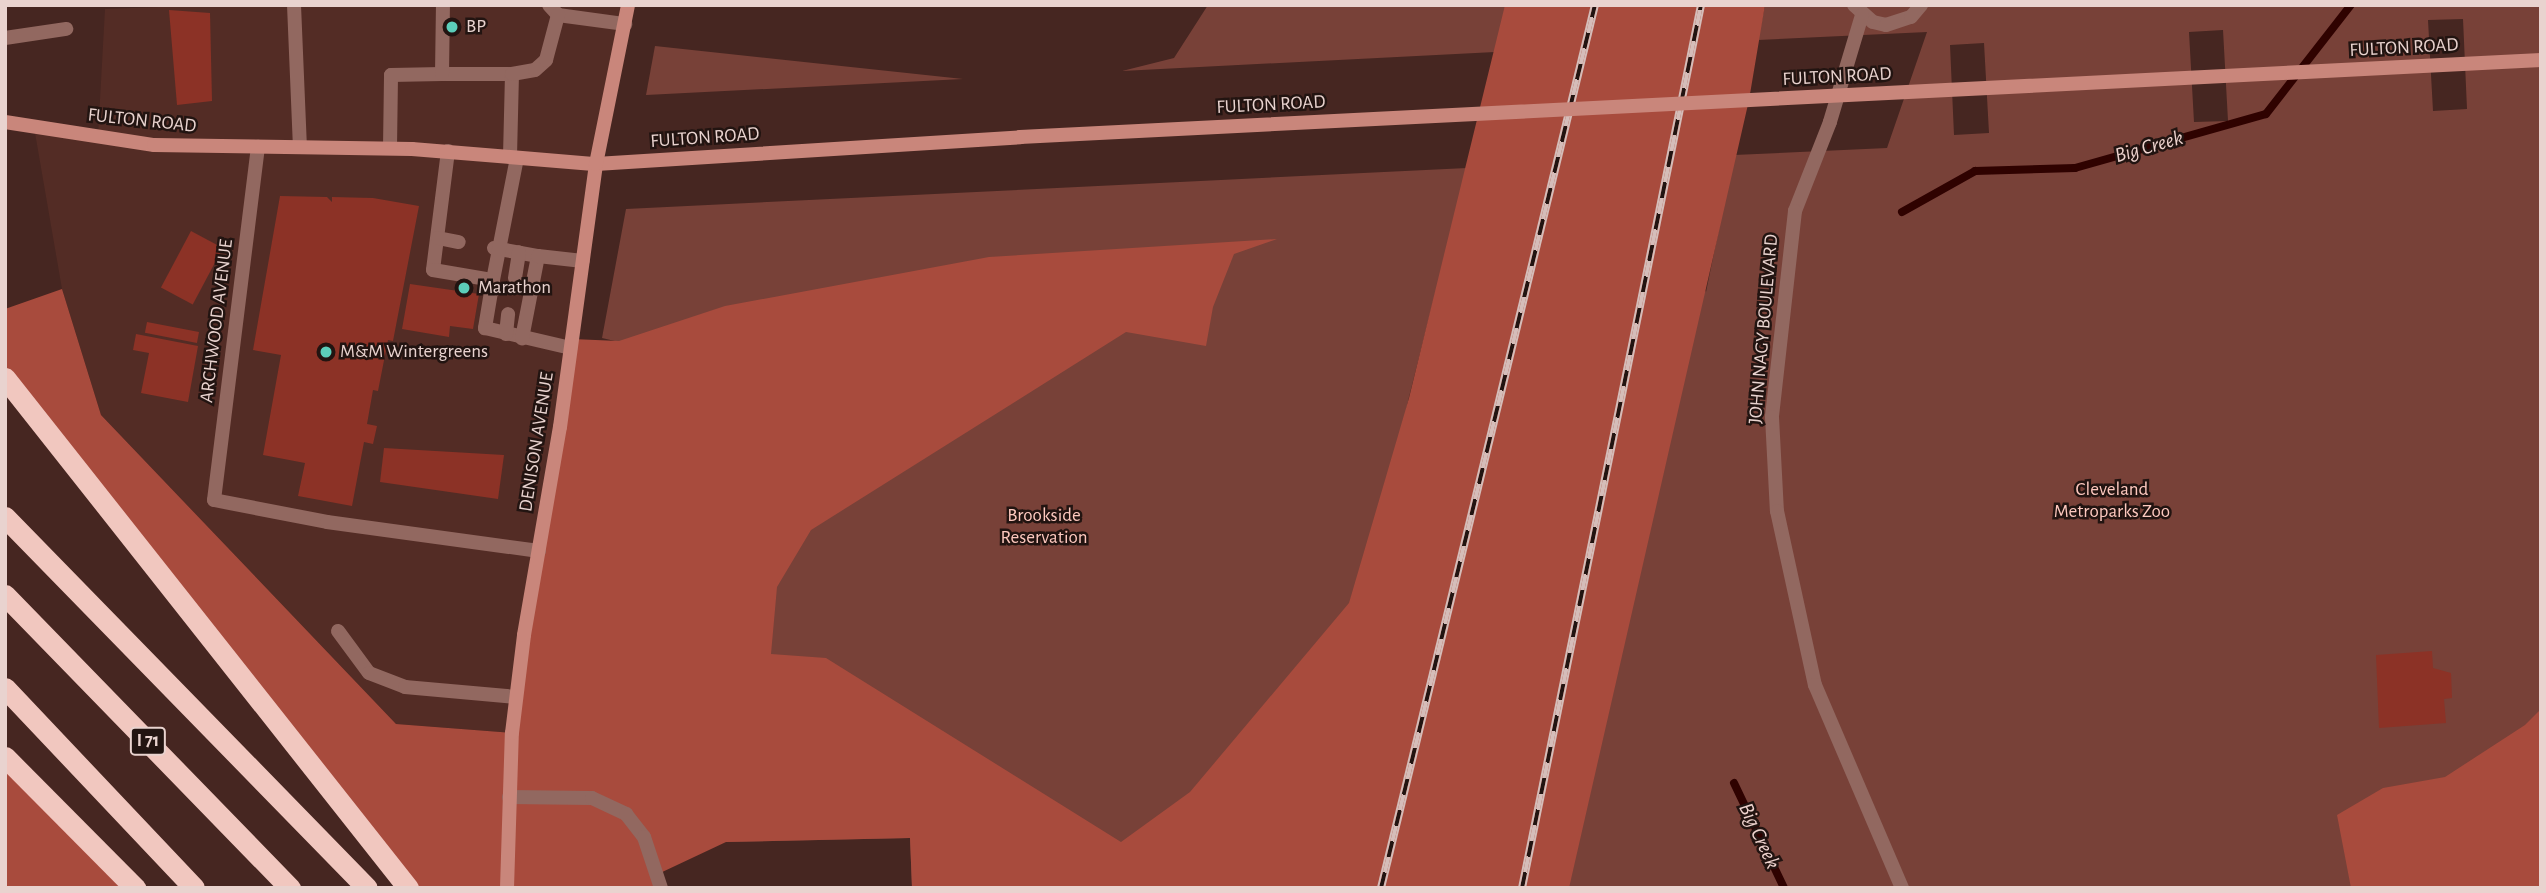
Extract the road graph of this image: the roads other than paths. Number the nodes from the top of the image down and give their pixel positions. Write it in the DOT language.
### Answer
graph roads {
  1 [pos="294,5"];
  2 [pos="443,5"];
  3 [pos="628,5"];
  4 [pos="1921,5"];
  5 [pos="553,10"];
  6 [pos="1858,10"];
  7 [pos="625,24"];
  8 [pos="66,29"];
  9 [pos="5,38"];
  10 [pos="2541,61"];
  11 [pos="442,74"];
  12 [pos="512,74"];
  13 [pos="5,122"];
  14 [pos="299,146"];
  15 [pos="258,147"];
  16 [pos="390,148"];
  17 [pos="448,152"];
  18 [pos="514,157"];
  19 [pos="596,164"];
  20 [pos="438,238"];
  21 [pos="459,242"];
  22 [pos="497,249"];
  23 [pos="519,253"];
  24 [pos="538,256"];
  25 [pos="583,261"];
  26 [pos="515,278"];
  27 [pos="493,280"];
  28 [pos="508,314"];
  29 [pos="506,334"];
  30 [pos="523,338"];
  31 [pos="571,348"];
  32 [pos="5,378"];
  33 [pos="5,517"];
  34 [pos="539,551"];
  35 [pos="5,595"];
  36 [pos="338,631"];
  37 [pos="5,688"];
  38 [pos="516,696"];
  39 [pos="5,759"];
  40 [pos="509,797"];
  41 [pos="135,888"];
  42 [pos="194,888"];
  43 [pos="290,888"];
  44 [pos="367,888"];
  45 [pos="408,888"];
  46 [pos="507,888"];
  47 [pos="661,888"];
  48 [pos="1902,888"];
  1 -- 14 [label="street"];
  2 -- 11 [label="street"];
  3 -- 7 [label="main road, DENISON AVENUE"];
  4 -- 6 [label="street, JOHN NAGY BOULEVARD"];
  5 -- 7 [label="street"];
  5 -- 12 [label="street"];
  6 -- 48 [label="street, JOHN NAGY BOULEVARD"];
  7 -- 19 [label="main road, DENISON AVENUE"];
  8 -- 9 [label="street"];
  10 -- 19 [label="main road, FULTON ROAD, bridge"];
  11 -- 12 [label="street"];
  11 -- 16 [label="street"];
  12 -- 18 [label="street"];
  13 -- 15 [label="main road, FULTON ROAD"];
  14 -- 15 [label="main road, FULTON ROAD"];
  14 -- 16 [label="main road, FULTON ROAD"];
  15 -- 34 [label="street, ARCHWOOD AVENUE"];
  16 -- 17 [label="main road, FULTON ROAD"];
  17 -- 18 [label="main road, FULTON ROAD"];
  17 -- 20 [label="street"];
  18 -- 19 [label="main road, FULTON ROAD"];
  18 -- 22 [label="street"];
  19 -- 25 [label="main road, DENISON AVENUE"];
  20 -- 21 [label="street"];
  20 -- 27 [label="street"];
  22 -- 23 [label="street"];
  22 -- 27 [label="street"];
  23 -- 24 [label="street"];
  23 -- 26 [label="street"];
  24 -- 25 [label="street"];
  24 -- 30 [label="street"];
  25 -- 31 [label="main road, DENISON AVENUE"];
  27 -- 29 [label="street"];
  28 -- 29 [label="street"];
  29 -- 30 [label="street"];
  30 -- 31 [label="street"];
  31 -- 34 [label="main road, DENISON AVENUE"];
  32 -- 45 [label="highway"];
  33 -- 44 [label="highway"];
  34 -- 38 [label="main road, DENISON AVENUE"];
  35 -- 43 [label="highway, I 71"];
  36 -- 38 [label="street"];
  37 -- 42 [label="highway"];
  38 -- 40 [label="main road, DENISON AVENUE"];
  39 -- 41 [label="highway"];
  40 -- 46 [label="main road, DENISON AVENUE"];
  40 -- 47 [label="street"];
}
